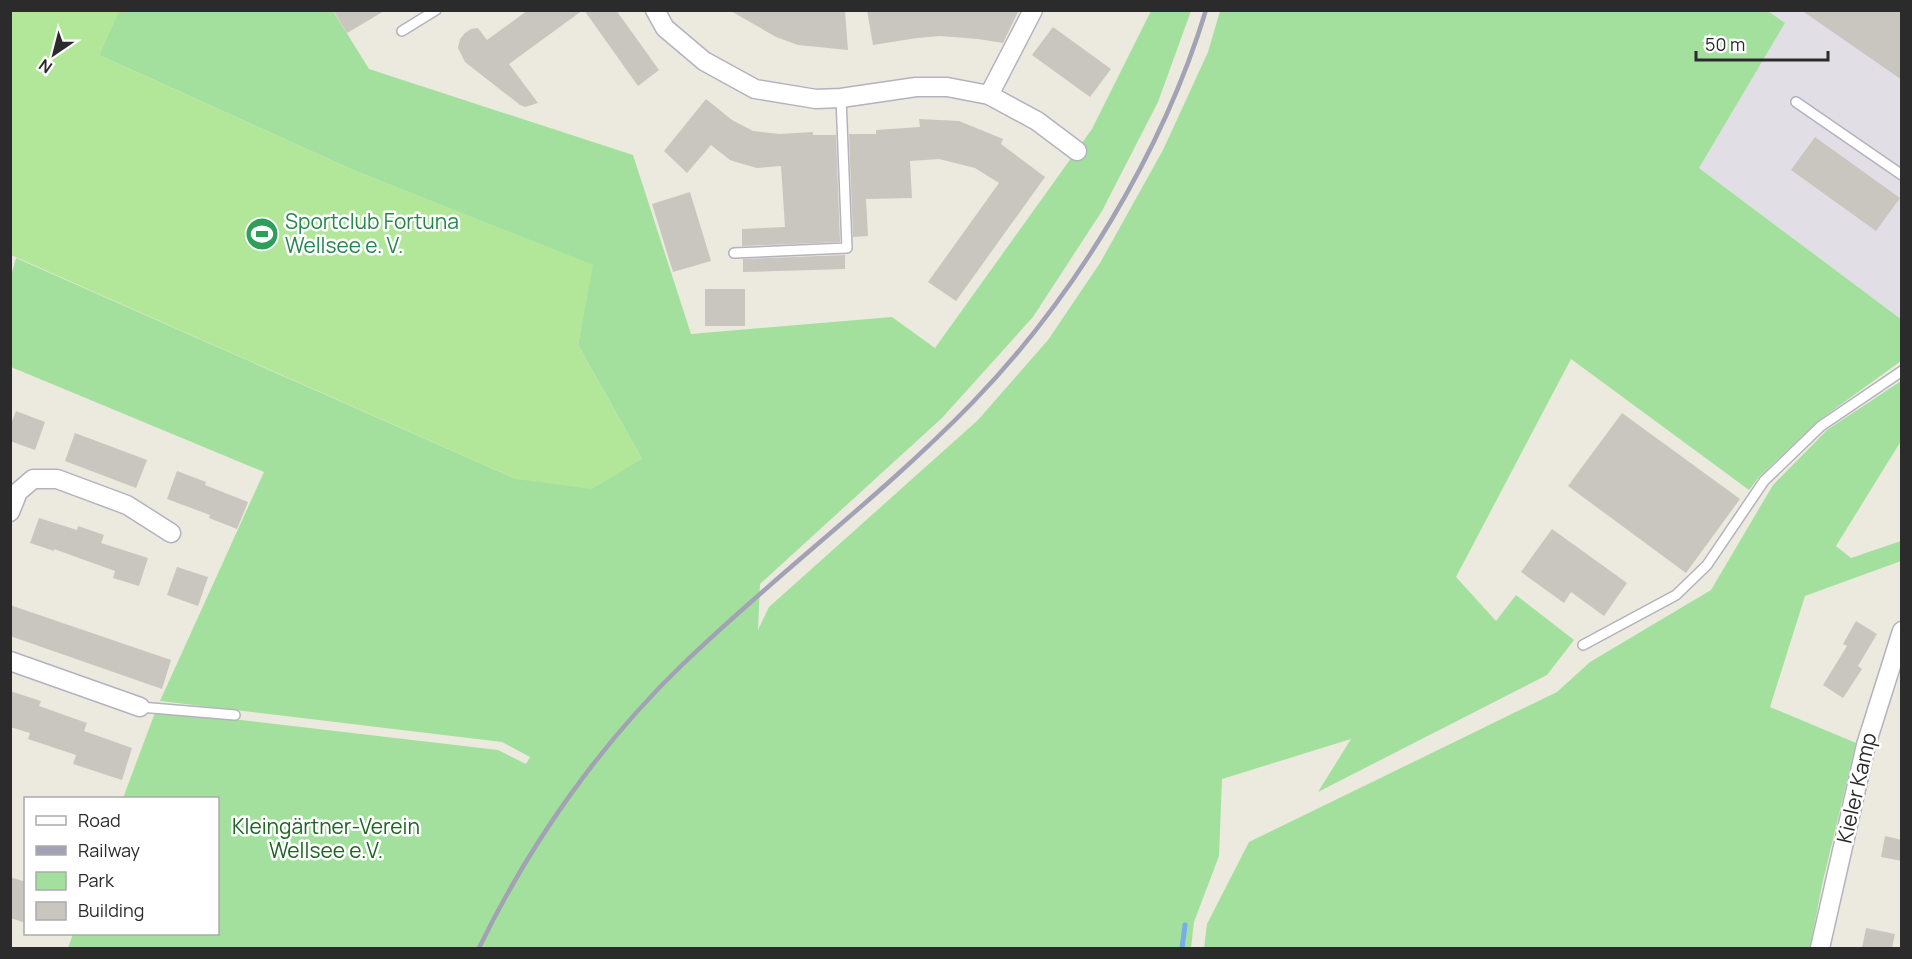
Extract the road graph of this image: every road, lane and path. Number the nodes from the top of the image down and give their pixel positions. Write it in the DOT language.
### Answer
graph roads {
  1 [pos="436,10"];
  2 [pos="655,10"];
  3 [pos="1033,10"];
  4 [pos="402,31"];
  5 [pos="989,95"];
  6 [pos="841,98"];
  7 [pos="1796,102"];
  8 [pos="1077,152"];
  9 [pos="1902,176"];
  10 [pos="734,253"];
  11 [pos="1902,371"];
  12 [pos="10,512"];
  13 [pos="171,533"];
  14 [pos="1902,631"];
  15 [pos="1583,645"];
  16 [pos="10,661"];
  17 [pos="140,707"];
  18 [pos="235,715"];
  19 [pos="1821,948"];
  1 -- 4 [label="lane"];
  2 -- 6 [label="street"];
  3 -- 5 [label="street"];
  5 -- 6 [label="street"];
  5 -- 8 [label="street"];
  6 -- 10 [label="lane"];
  7 -- 9 [label="lane"];
  11 -- 15 [label="lane"];
  12 -- 13 [label="street"];
  14 -- 19 [label="street, Kieler Kamp"];
  16 -- 17 [label="street"];
  17 -- 18 [label="lane"];
}
